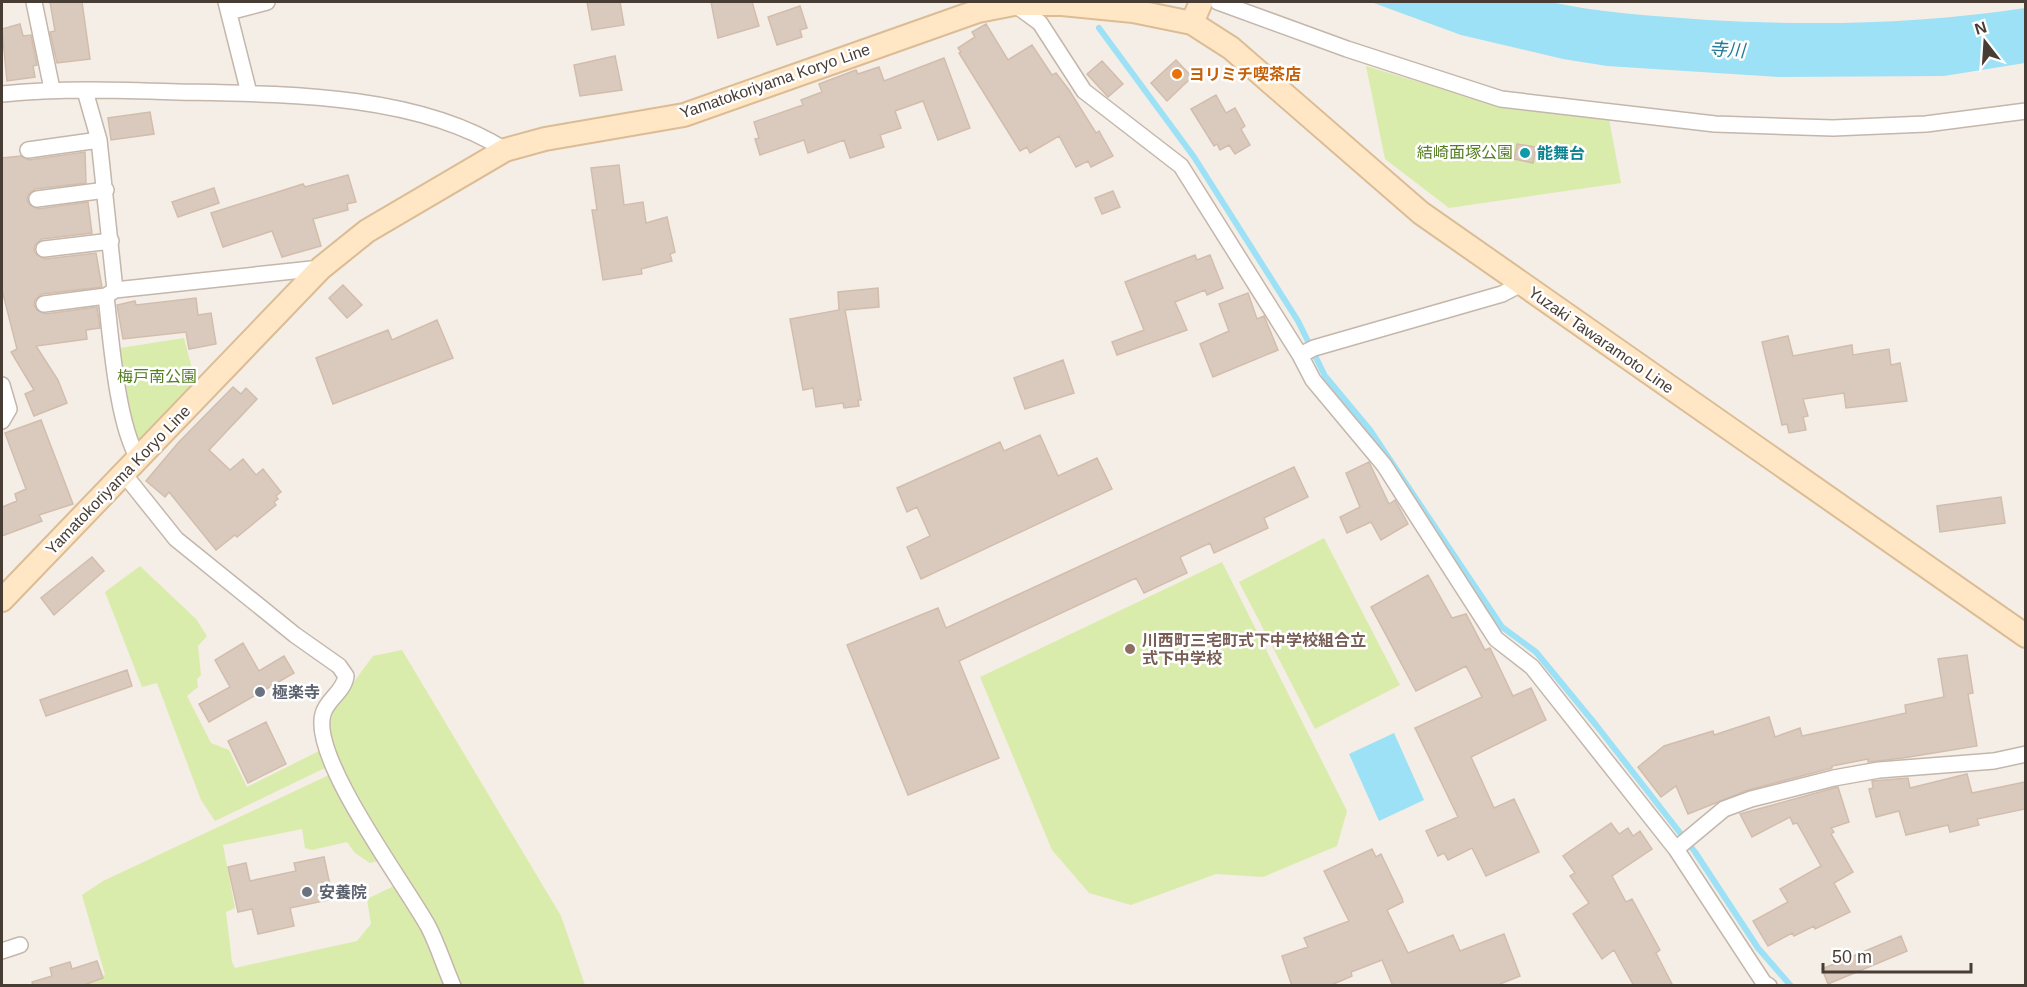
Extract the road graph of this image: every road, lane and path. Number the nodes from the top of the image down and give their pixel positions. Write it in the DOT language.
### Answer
graph roads {
  1 [pos="34,2"];
  2 [pos="267,2"];
  3 [pos="1201,2"];
  4 [pos="1218,2"];
  5 [pos="1012,3"];
  6 [pos="228,7"];
  7 [pos="1192,23"];
  8 [pos="52,89"];
  9 [pos="85,91"];
  10 [pos="249,93"];
  11 [pos="2,94"];
  12 [pos="2025,111"];
  13 [pos="99,140"];
  14 [pos="28,150"];
  15 [pos="505,150"];
  16 [pos="106,190"];
  17 [pos="37,199"];
  18 [pos="111,241"];
  19 [pos="44,249"];
  20 [pos="321,268"];
  21 [pos="1521,284"];
  22 [pos="110,293"];
  23 [pos="44,304"];
  24 [pos="1300,355"];
  25 [pos="2,385"];
  26 [pos="2,421"];
  27 [pos="131,466"];
  28 [pos="2,600"];
  29 [pos="2025,636"];
  30 [pos="2025,754"];
  31 [pos="1676,849"];
  32 [pos="20,945"];
  33 [pos="2,951"];
  34 [pos="1765,985"];
  35 [pos="453,986"];
  1 -- 8 [label="street"];
  2 -- 6 [label="street"];
  3 -- 7 [label="main road"];
  4 -- 12 [label="street"];
  5 -- 7 [label="main road, Yamatokoriyama Koryo Line"];
  5 -- 15 [label="main road, Yamatokoriyama Koryo Line"];
  5 -- 24 [label="street"];
  6 -- 10 [label="street"];
  7 -- 21 [label="main road, Yuzaki Tawaramoto Line"];
  8 -- 9 [label="street"];
  8 -- 11 [label="street"];
  9 -- 10 [label="street"];
  9 -- 13 [label="street"];
  10 -- 15 [label="street"];
  13 -- 14 [label="street"];
  13 -- 16 [label="street"];
  15 -- 20 [label="main road, Yamatokoriyama Koryo Line"];
  16 -- 17 [label="street"];
  16 -- 18 [label="street"];
  18 -- 19 [label="street"];
  18 -- 22 [label="street"];
  20 -- 22 [label="street"];
  20 -- 27 [label="main road, Yamatokoriyama Koryo Line"];
  21 -- 24 [label="street"];
  21 -- 29 [label="main road, Yuzaki Tawaramoto Line"];
  22 -- 23 [label="street"];
  22 -- 27 [label="street"];
  24 -- 31 [label="street"];
  25 -- 26 [label="street"];
  27 -- 28 [label="main road, Yamatokoriyama Koryo Line"];
  27 -- 35 [label="street"];
  30 -- 31 [label="street"];
  31 -- 34 [label="street"];
  32 -- 33 [label="street"];
}
